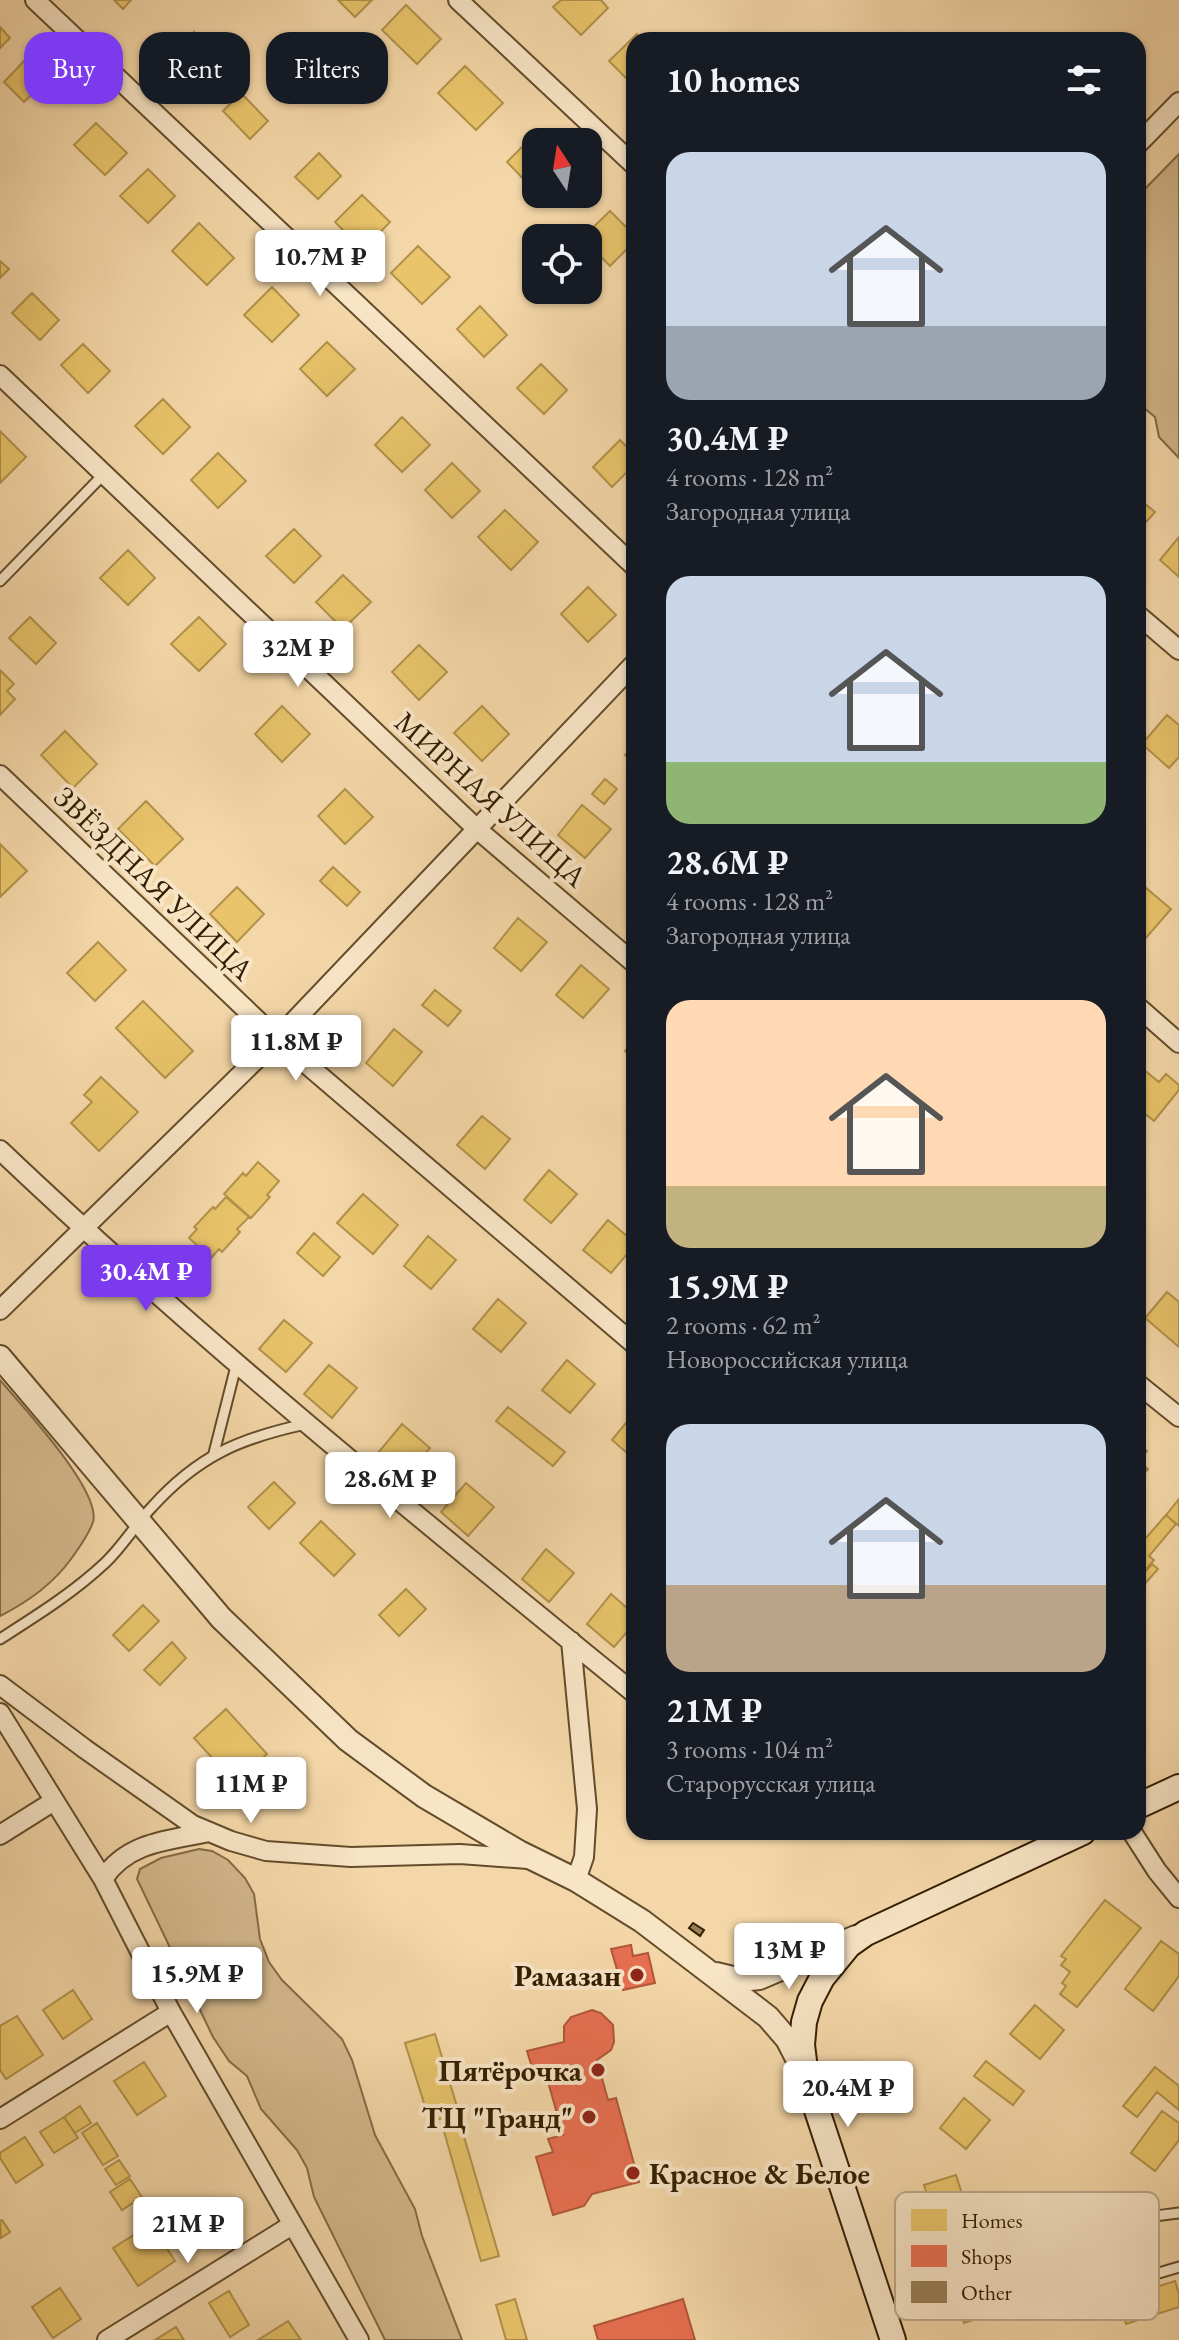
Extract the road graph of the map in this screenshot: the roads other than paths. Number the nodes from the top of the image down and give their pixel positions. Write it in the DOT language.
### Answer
graph roads {
  1 [pos="35,0"];
  2 [pos="458,0"];
  3 [pos="1179,102"];
  4 [pos="1146,136"];
  5 [pos="626,158"];
  6 [pos="0,375"];
  7 [pos="103,475"];
  8 [pos="626,558"];
  9 [pos="0,581"];
  10 [pos="1146,622"];
  11 [pos="1179,650"];
  12 [pos="626,673"];
  13 [pos="0,775"];
  14 [pos="478,830"];
  15 [pos="626,956"];
  16 [pos="1146,1014"];
  17 [pos="277,1039"];
  18 [pos="1179,1043"];
  19 [pos="0,1150"];
  20 [pos="83,1229"];
  21 [pos="0,1310"];
  22 [pos="626,1337"];
  23 [pos="0,1357"];
  24 [pos="236,1366"];
  25 [pos="1146,1390"];
  26 [pos="1179,1417"];
  27 [pos="306,1424"];
  28 [pos="214,1453"];
  29 [pos="139,1523"];
  30 [pos="0,1639"];
  31 [pos="571,1641"];
  32 [pos="0,1685"];
  33 [pos="626,1686"];
  34 [pos="0,1713"];
  35 [pos="1179,1787"];
  36 [pos="54,1801"];
  37 [pos="1146,1802"];
  38 [pos="210,1832"];
  39 [pos="0,1835"];
  40 [pos="1066,1840"];
  41 [pos="1137,1840"];
  42 [pos="535,1860"];
  43 [pos="103,1879"];
  44 [pos="576,1880"];
  45 [pos="1179,1898"];
  46 [pos="875,1929"];
  47 [pos="707,1971"];
  48 [pos="171,2012"];
  49 [pos="806,2077"];
  50 [pos="0,2119"];
  51 [pos="1179,2213"];
  52 [pos="1159,2216"];
  53 [pos="292,2225"];
  54 [pos="1179,2267"];
  55 [pos="1159,2273"];
  56 [pos="107,2340"];
  57 [pos="359,2340"];
  58 [pos="893,2340"];
  1 -- 8 [label="street"];
  2 -- 5 [label="street"];
  3 -- 4 [label="street"];
  6 -- 7 [label="street, МИРНАЯ УЛИЦА"];
  7 -- 9 [label="lane"];
  7 -- 14 [label="street, МИРНАЯ УЛИЦА"];
  10 -- 11 [label="street"];
  12 -- 14 [label="street"];
  13 -- 17 [label="street, ЗВЁЗДНАЯ УЛИЦА"];
  14 -- 15 [label="street, МИРНАЯ УЛИЦА"];
  14 -- 17 [label="street"];
  16 -- 18 [label="street"];
  17 -- 20 [label="street"];
  17 -- 22 [label="street, ЗВЁЗДНАЯ УЛИЦА"];
  19 -- 20 [label="street"];
  20 -- 21 [label="street"];
  20 -- 24 [label="street"];
  23 -- 29 [label="street"];
  24 -- 27 [label="street"];
  24 -- 28 [label="lane"];
  25 -- 26 [label="street"];
  27 -- 28 [label="lane"];
  27 -- 31 [label="street"];
  28 -- 29 [label="lane"];
  29 -- 30 [label="lane"];
  29 -- 42 [label="street"];
  31 -- 33 [label="street"];
  31 -- 44 [label="street"];
  32 -- 38 [label="street"];
  34 -- 36 [label="street"];
  35 -- 37 [label="main road"];
  36 -- 39 [label="street"];
  36 -- 43 [label="street"];
  38 -- 42 [label="street"];
  38 -- 43 [label="street"];
  40 -- 46 [label="main road"];
  41 -- 45 [label="street"];
  42 -- 44 [label="street"];
  43 -- 48 [label="street"];
  44 -- 47 [label="street"];
  46 -- 47 [label="street"];
  46 -- 49 [label="main road"];
  47 -- 49 [label="street"];
  48 -- 50 [label="street"];
  48 -- 53 [label="street"];
  49 -- 58 [label="main road"];
  51 -- 52 [label="lane"];
  53 -- 56 [label="street"];
  53 -- 57 [label="street"];
  54 -- 55 [label="lane"];
}
